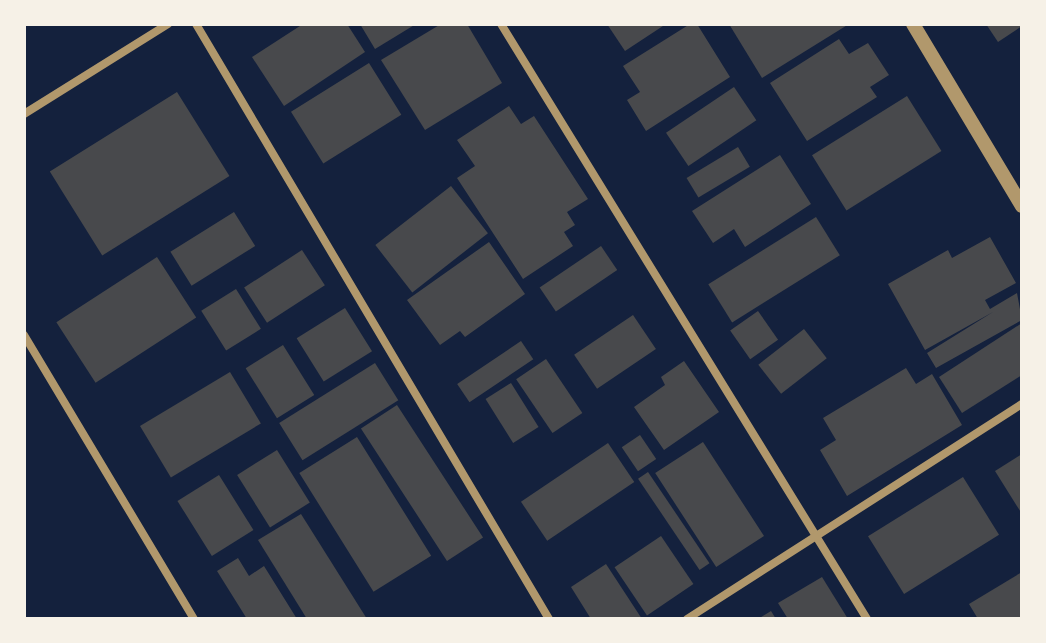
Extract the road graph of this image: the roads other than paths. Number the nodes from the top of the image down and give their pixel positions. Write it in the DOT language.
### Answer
graph roads {
  1 [pos="168,24"];
  2 [pos="196,24"];
  3 [pos="501,24"];
  4 [pos="913,24"];
  5 [pos="24,114"];
  6 [pos="1022,206"];
  7 [pos="24,335"];
  8 [pos="1022,404"];
  9 [pos="814,534"];
  10 [pos="194,619"];
  11 [pos="549,619"];
  12 [pos="687,619"];
  13 [pos="867,619"];
  1 -- 5 [label="street"];
  2 -- 11 [label="street"];
  3 -- 9 [label="street"];
  4 -- 6 [label="street"];
  7 -- 10 [label="street"];
  8 -- 9 [label="street"];
  9 -- 12 [label="street"];
  9 -- 13 [label="street"];
}
